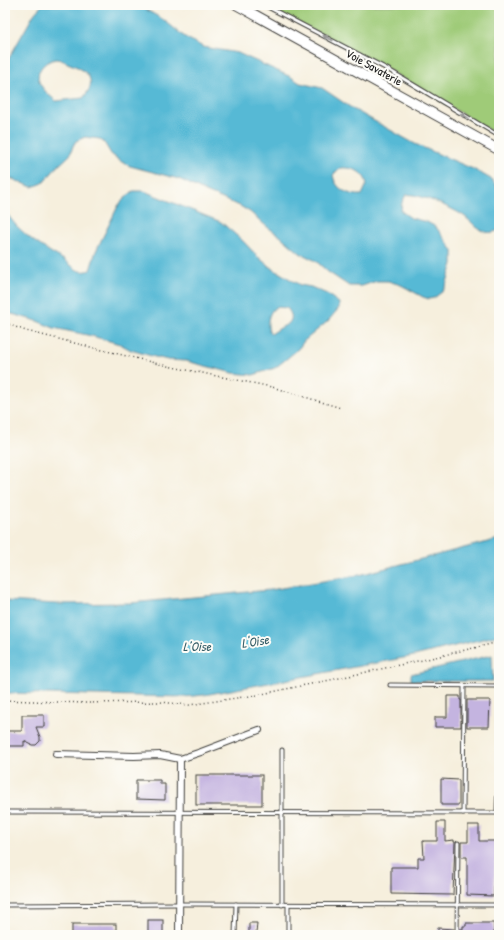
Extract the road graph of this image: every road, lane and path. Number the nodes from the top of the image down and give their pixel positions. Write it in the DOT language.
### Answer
graph roads {
  1 [pos="9,5"];
  2 [pos="237,5"];
  3 [pos="264,5"];
  4 [pos="5,12"];
  5 [pos="499,136"];
  6 [pos="499,150"];
  7 [pos="5,324"];
  8 [pos="341,408"];
  9 [pos="499,642"];
  10 [pos="390,685"];
  11 [pos="464,686"];
  12 [pos="499,686"];
  13 [pos="5,700"];
  14 [pos="259,730"];
  15 [pos="499,749"];
  16 [pos="282,750"];
  17 [pos="56,754"];
  18 [pos="180,758"];
  19 [pos="5,812"];
  20 [pos="282,813"];
  21 [pos="463,813"];
  22 [pos="498,813"];
  23 [pos="180,814"];
  24 [pos="458,844"];
  25 [pos="5,904"];
  26 [pos="180,904"];
  27 [pos="236,904"];
  28 [pos="282,905"];
  29 [pos="288,905"];
  30 [pos="457,905"];
  31 [pos="499,906"];
  32 [pos="179,935"];
  33 [pos="235,935"];
  34 [pos="288,935"];
  35 [pos="457,935"];
  1 -- 4 [label="path"];
  2 -- 6 [label="main road, Voie Savaterie"];
  5 -- 3 [label="lane, one-way"];
  7 -- 8 [label="path"];
  9 -- 13 [label="path"];
  10 -- 11 [label="lane"];
  11 -- 12 [label="lane"];
  11 -- 21 [label="lane"];
  14 -- 18 [label="street"];
  15 -- 22 [label="lane"];
  16 -- 20 [label="lane"];
  17 -- 18 [label="street"];
  18 -- 23 [label="street"];
  19 -- 23 [label="lane"];
  20 -- 21 [label="lane"];
  20 -- 23 [label="lane"];
  20 -- 28 [label="lane"];
  21 -- 22 [label="lane"];
  23 -- 26 [label="street"];
  24 -- 30 [label="lane"];
  25 -- 26 [label="lane"];
  26 -- 27 [label="lane"];
  26 -- 32 [label="street"];
  27 -- 28 [label="lane"];
  27 -- 33 [label="lane"];
  28 -- 29 [label="lane"];
  29 -- 30 [label="lane"];
  29 -- 34 [label="lane"];
  30 -- 31 [label="lane"];
  30 -- 35 [label="lane"];
}
